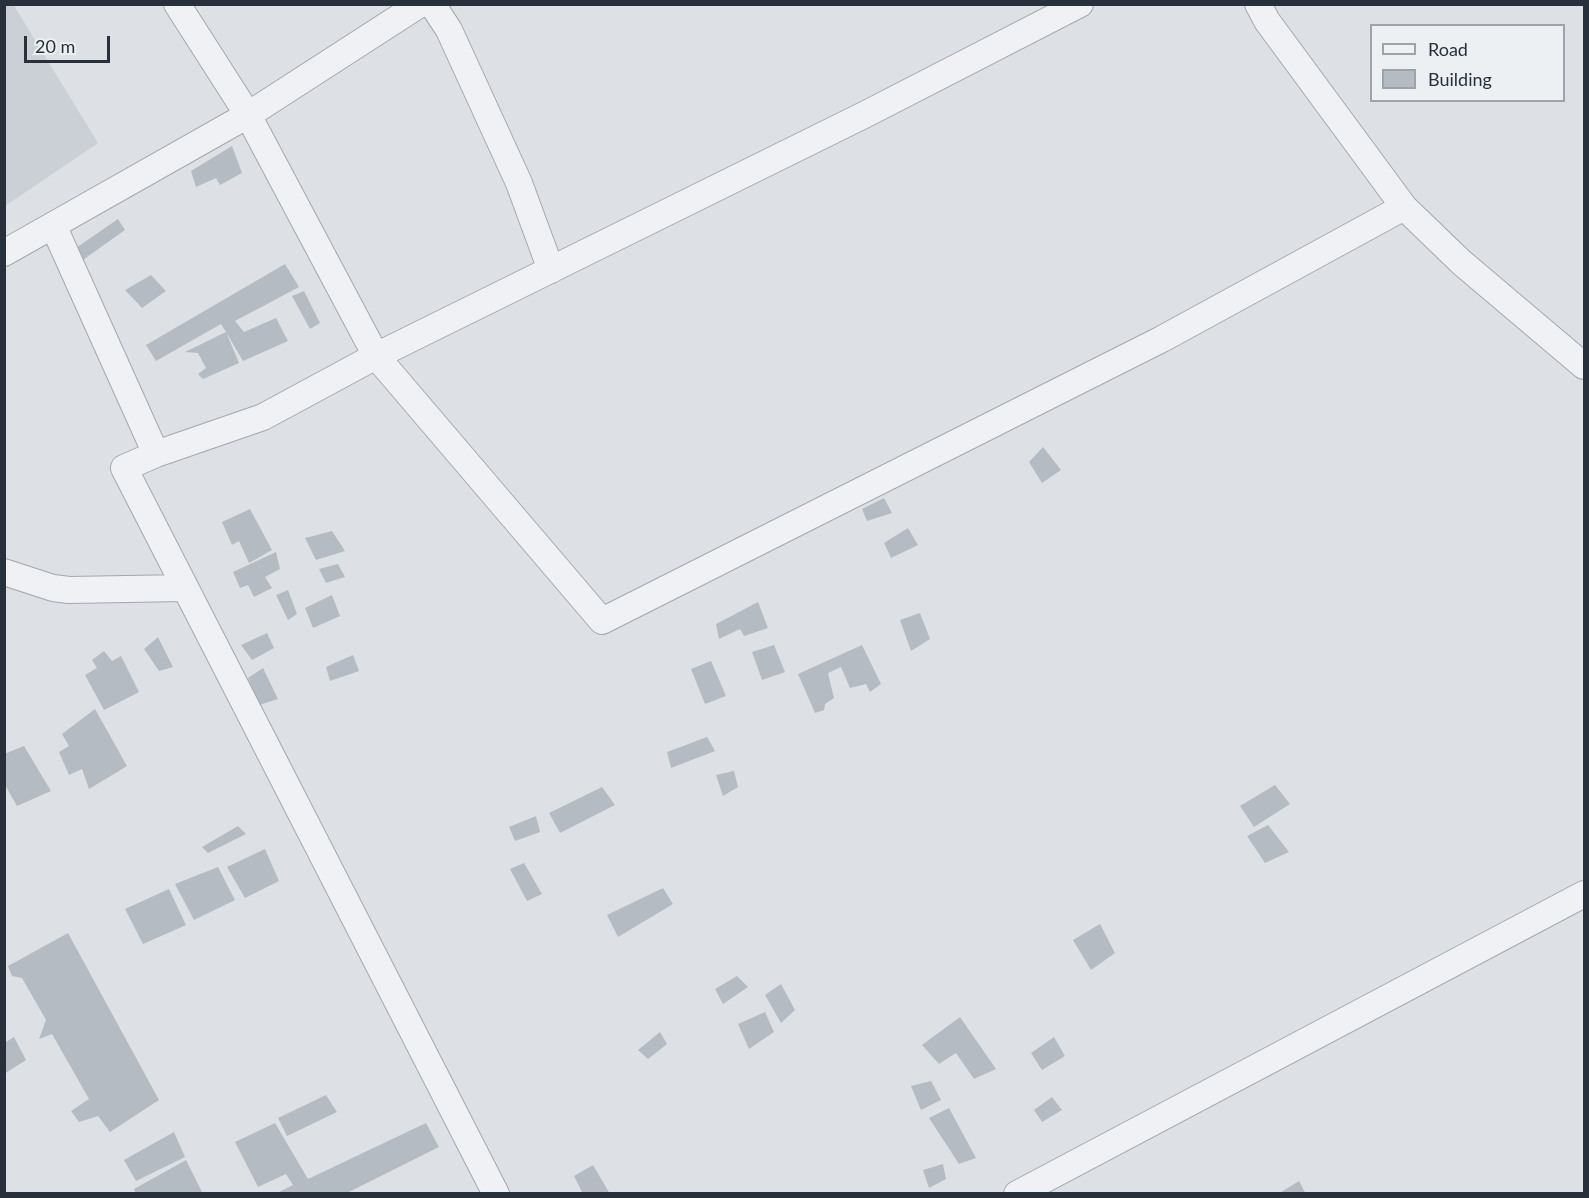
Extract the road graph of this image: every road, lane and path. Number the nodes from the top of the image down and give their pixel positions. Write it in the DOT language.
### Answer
graph roads {
  1 [pos="177,4"];
  2 [pos="420,4"];
  3 [pos="432,4"];
  4 [pos="1080,4"];
  5 [pos="1258,4"];
  6 [pos="248,115"];
  7 [pos="1404,207"];
  8 [pos="53,225"];
  9 [pos="4,253"];
  10 [pos="551,270"];
  11 [pos="376,356"];
  12 [pos="1584,366"];
  13 [pos="156,454"];
  14 [pos="4,572"];
  15 [pos="184,588"];
  16 [pos="1584,894"];
  17 [pos="496,1194"];
  18 [pos="1017,1194"];
  1 -- 6 [label="street"];
  2 -- 6 [label="street"];
  3 -- 10 [label="street"];
  4 -- 10 [label="street"];
  5 -- 7 [label="street"];
  6 -- 8 [label="street"];
  6 -- 11 [label="street"];
  7 -- 11 [label="street"];
  7 -- 12 [label="street"];
  8 -- 9 [label="street"];
  8 -- 13 [label="street"];
  10 -- 11 [label="street"];
  11 -- 13 [label="street"];
  13 -- 15 [label="street"];
  14 -- 15 [label="street"];
  15 -- 17 [label="street"];
  16 -- 18 [label="street"];
}
